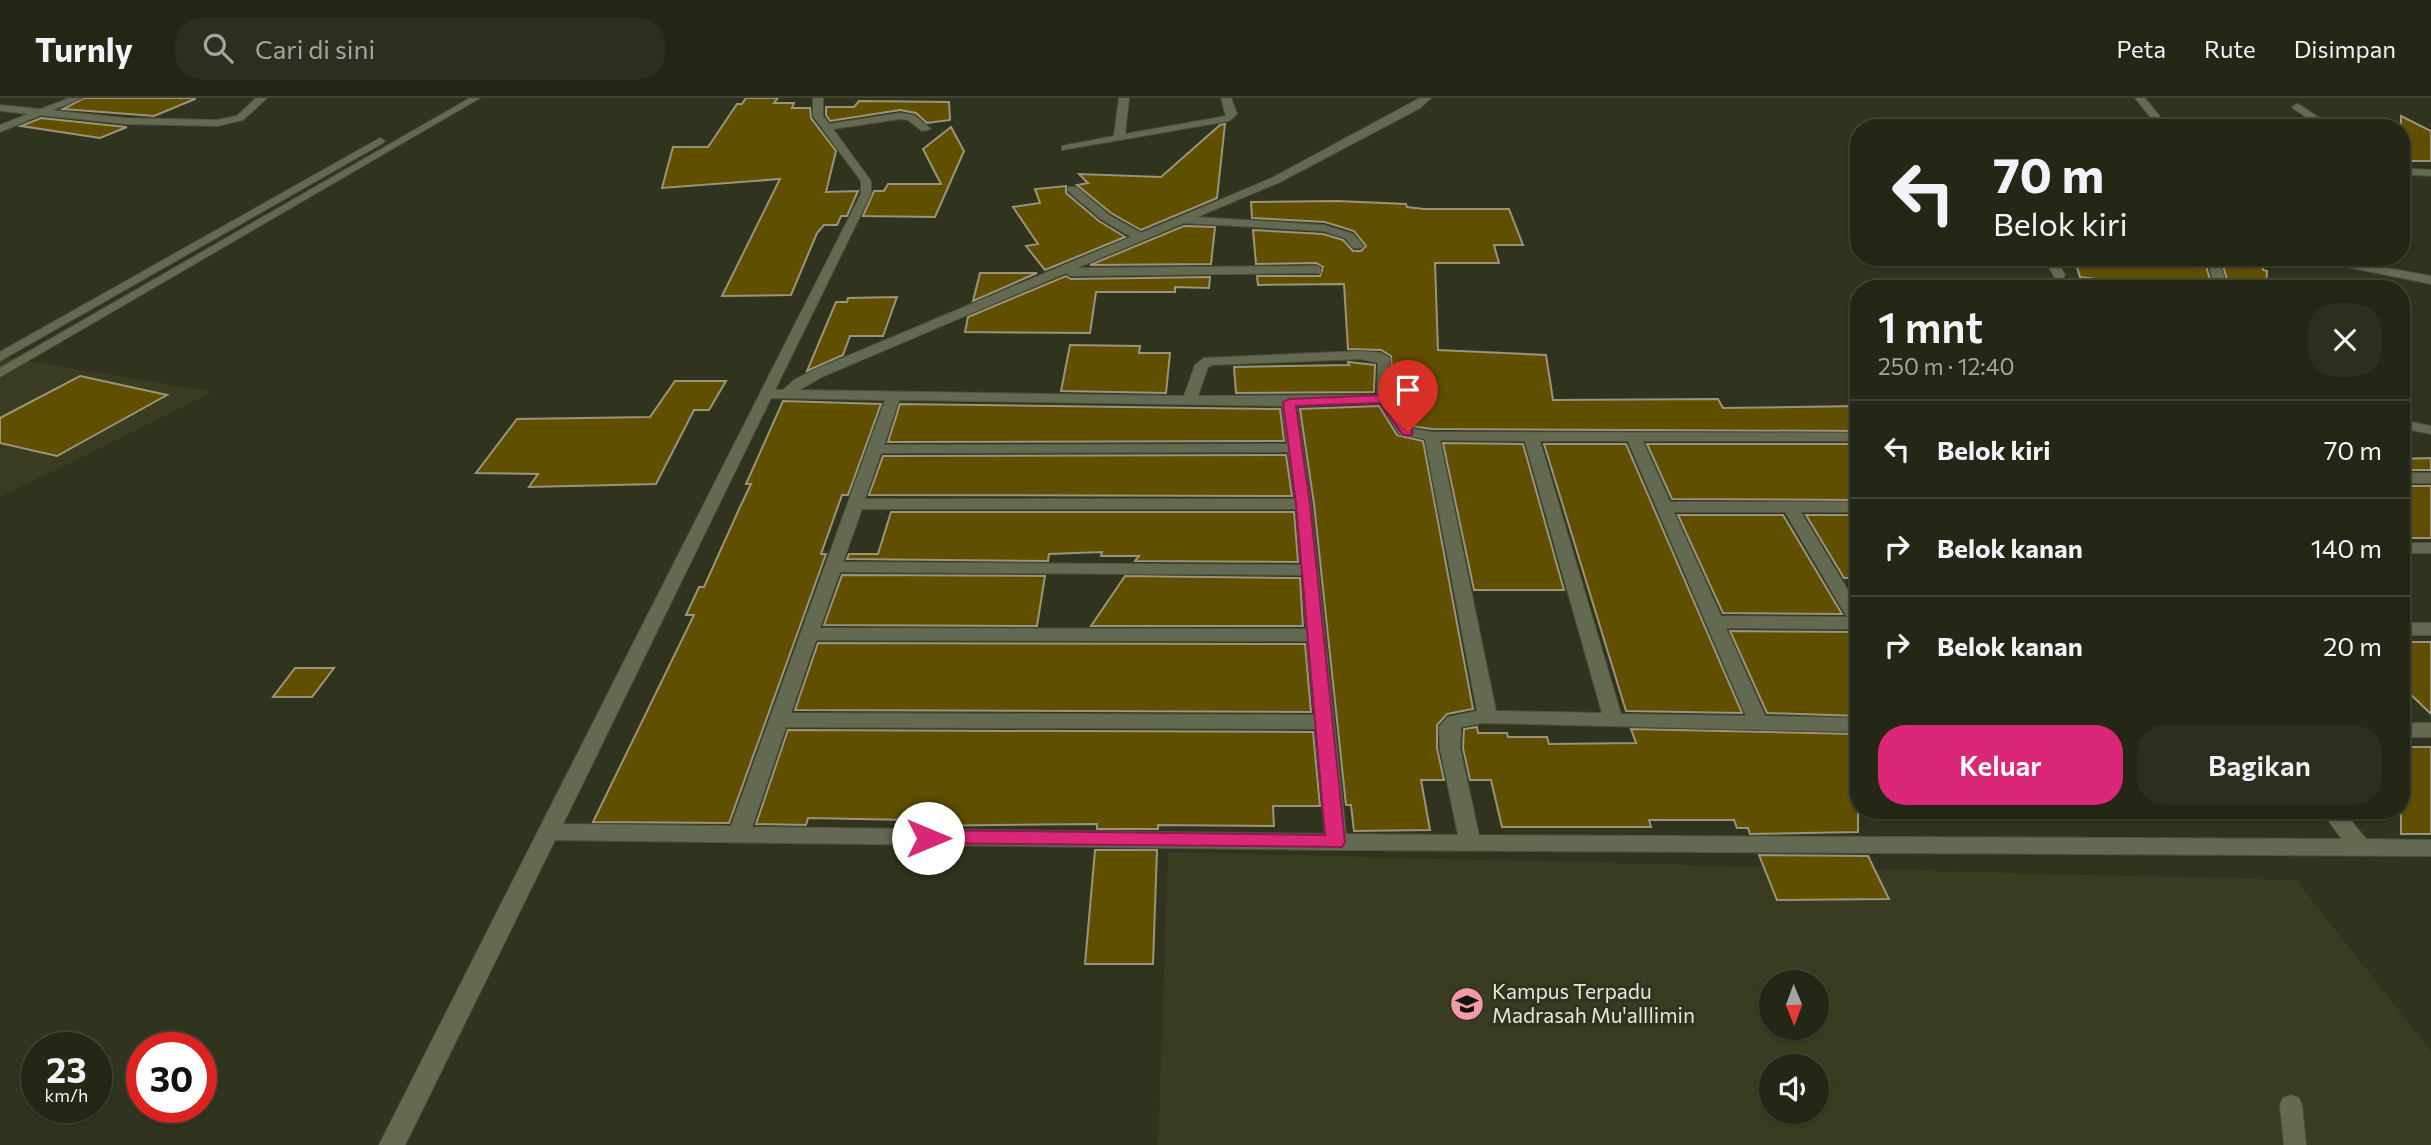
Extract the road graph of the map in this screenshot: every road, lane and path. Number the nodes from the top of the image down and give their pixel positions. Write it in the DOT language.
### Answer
graph roads {
  1 [pos="77,98"];
  2 [pos="262,98"];
  3 [pos="456,98"];
  4 [pos="476,98"];
  5 [pos="818,98"];
  6 [pos="1124,98"];
  7 [pos="1226,98"];
  8 [pos="1426,98"];
  9 [pos="2126,98"];
  10 [pos="2141,99"];
  11 [pos="2297,107"];
  12 [pos="0,108"];
  13 [pos="44,112"];
  14 [pos="2157,119"];
  15 [pos="2315,119"];
  16 [pos="826,127"];
  17 [pos="0,129"];
  18 [pos="926,129"];
  19 [pos="1119,139"];
  20 [pos="1066,148"];
  21 [pos="2410,172"];
  22 [pos="2431,173"];
  23 [pos="1072,189"];
  24 [pos="1183,220"];
  25 [pos="1141,238"];
  26 [pos="1357,246"];
  27 [pos="2054,266"];
  28 [pos="2354,266"];
  29 [pos="1316,270"];
  30 [pos="1060,272"];
  31 [pos="2060,275"];
  32 [pos="2431,280"];
  33 [pos="0,357"];
  34 [pos="0,373"];
  35 [pos="766,394"];
  36 [pos="787,394"];
  37 [pos="893,397"];
  38 [pos="1384,399"];
  39 [pos="1189,401"];
  40 [pos="1289,402"];
  41 [pos="2410,426"];
  42 [pos="2431,430"];
  43 [pos="1531,435"];
  44 [pos="1432,436"];
  45 [pos="1634,437"];
  46 [pos="1850,437"];
  47 [pos="1296,448"];
  48 [pos="874,449"];
  49 [pos="2410,478"];
  50 [pos="2431,478"];
  51 [pos="1303,504"];
  52 [pos="854,505"];
  53 [pos="1663,507"];
  54 [pos="1790,507"];
  55 [pos="1850,507"];
  56 [pos="2410,548"];
  57 [pos="2431,548"];
  58 [pos="832,567"];
  59 [pos="1310,570"];
  60 [pos="1850,608"];
  61 [pos="1713,622"];
  62 [pos="1850,622"];
  63 [pos="2410,629"];
  64 [pos="2431,629"];
  65 [pos="809,634"];
  66 [pos="1314,635"];
  67 [pos="1487,715"];
  68 [pos="779,720"];
  69 [pos="1614,721"];
  70 [pos="1324,722"];
  71 [pos="1759,724"];
  72 [pos="1850,725"];
  73 [pos="2337,819"];
  74 [pos="546,832"];
  75 [pos="738,835"];
  76 [pos="1336,842"];
  77 [pos="1471,843"];
  78 [pos="2360,847"];
  79 [pos="2431,848"];
  80 [pos="2291,1105"];
  81 [pos="392,1145"];
  82 [pos="2295,1145"];
  1 -- 13 [label="street"];
  2 -- 13 [label="street"];
  3 -- 33 [label="lane"];
  4 -- 34 [label="lane"];
  5 -- 16 [label="street"];
  6 -- 19 [label="street"];
  7 -- 19 [label="street"];
  8 -- 24 [label="street"];
  9 -- 10 [label="street"];
  10 -- 14 [label="street"];
  11 -- 15 [label="street"];
  12 -- 13 [label="street"];
  13 -- 17 [label="street"];
  16 -- 18 [label="street"];
  16 -- 35 [label="street"];
  19 -- 20 [label="street"];
  21 -- 22 [label="street"];
  23 -- 25 [label="street"];
  24 -- 25 [label="street"];
  24 -- 26 [label="street"];
  25 -- 30 [label="street"];
  27 -- 31 [label="street"];
  28 -- 32 [label="street"];
  29 -- 30 [label="street"];
  30 -- 36 [label="street"];
  35 -- 36 [label="street"];
  35 -- 74 [label="street"];
  36 -- 37 [label="street"];
  37 -- 39 [label="street"];
  37 -- 48 [label="street"];
  38 -- 39 [label="street"];
  38 -- 40 [label="street"];
  38 -- 44 [label="street"];
  39 -- 40 [label="street"];
  40 -- 47 [label="street"];
  41 -- 42 [label="street"];
  43 -- 44 [label="street"];
  43 -- 45 [label="street"];
  43 -- 69 [label="street"];
  44 -- 67 [label="street"];
  45 -- 46 [label="street"];
  45 -- 53 [label="street"];
  47 -- 48 [label="street"];
  47 -- 51 [label="street"];
  48 -- 52 [label="street"];
  49 -- 50 [label="street"];
  51 -- 52 [label="street"];
  51 -- 59 [label="street"];
  52 -- 58 [label="street"];
  53 -- 54 [label="street"];
  53 -- 61 [label="street"];
  54 -- 55 [label="street"];
  54 -- 60 [label="street"];
  56 -- 57 [label="street"];
  58 -- 59 [label="street"];
  58 -- 65 [label="street"];
  59 -- 66 [label="street"];
  61 -- 62 [label="street"];
  61 -- 71 [label="street"];
  63 -- 64 [label="street"];
  65 -- 66 [label="street"];
  65 -- 68 [label="street"];
  66 -- 70 [label="street"];
  67 -- 69 [label="street"];
  67 -- 77 [label="street"];
  68 -- 70 [label="street"];
  68 -- 75 [label="street"];
  69 -- 71 [label="street"];
  70 -- 76 [label="street"];
  71 -- 72 [label="street"];
  73 -- 78 [label="street"];
  74 -- 75 [label="street"];
  74 -- 81 [label="street"];
  75 -- 76 [label="street"];
  76 -- 77 [label="street"];
  77 -- 78 [label="street"];
  78 -- 79 [label="street"];
  80 -- 82 [label="lane"];
}
